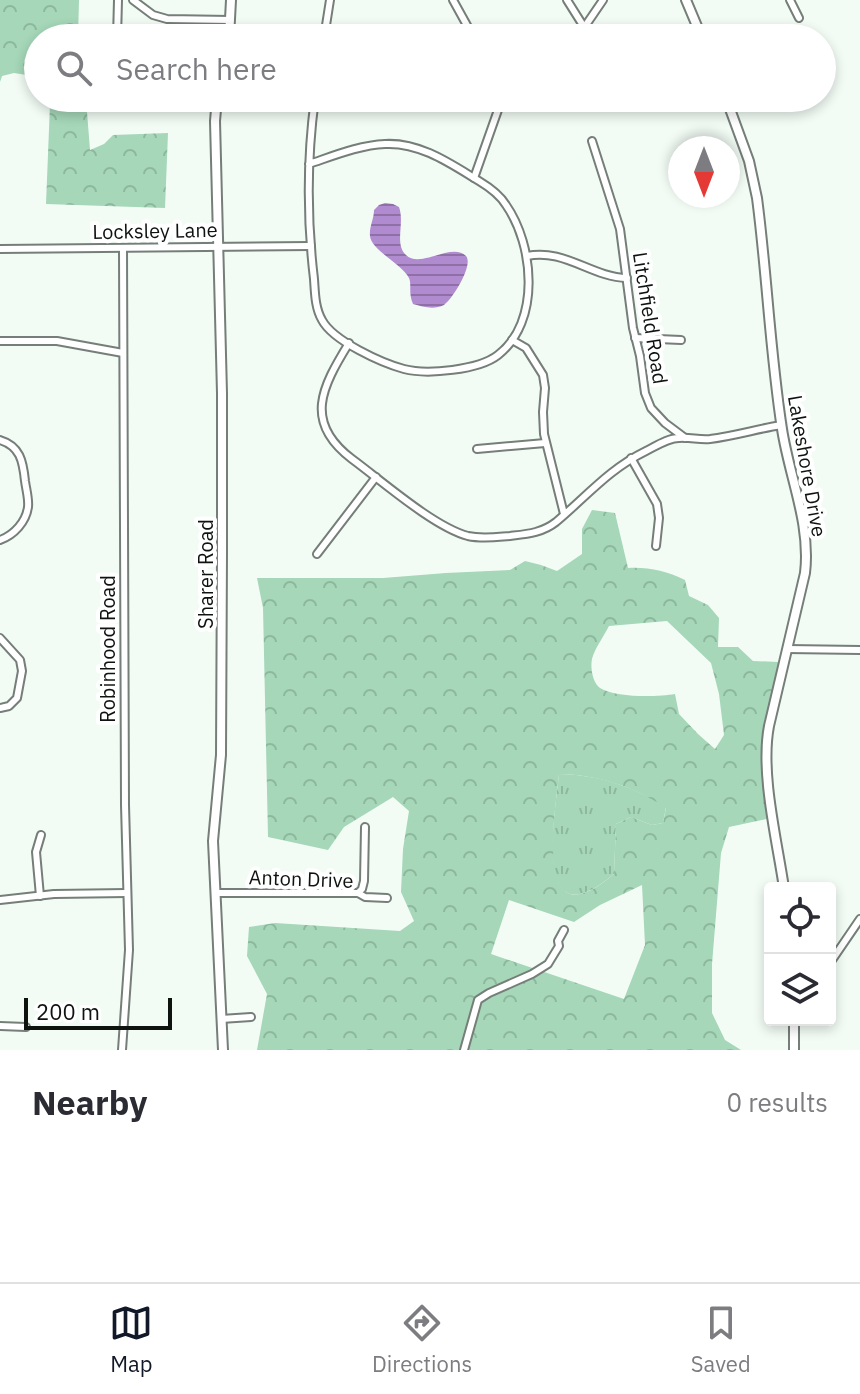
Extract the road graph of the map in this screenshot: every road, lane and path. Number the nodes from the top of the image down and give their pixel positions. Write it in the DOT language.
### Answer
graph roads {
  1 [pos="118,0"];
  2 [pos="133,0"];
  3 [pos="231,0"];
  4 [pos="330,0"];
  5 [pos="453,0"];
  6 [pos="567,0"];
  7 [pos="603,0"];
  8 [pos="686,0"];
  9 [pos="790,0"];
  10 [pos="799,18"];
  11 [pos="230,20"];
  12 [pos="117,24"];
  13 [pos="230,24"];
  14 [pos="326,24"];
  15 [pos="466,24"];
  16 [pos="582,24"];
  17 [pos="586,24"];
  18 [pos="696,24"];
  19 [pos="216,112"];
  20 [pos="314,112"];
  21 [pos="497,112"];
  22 [pos="731,112"];
  23 [pos="592,141"];
  24 [pos="309,164"];
  25 [pos="474,178"];
  26 [pos="311,246"];
  27 [pos="219,247"];
  28 [pos="123,248"];
  29 [pos="0,249"];
  30 [pos="527,256"];
  31 [pos="627,278"];
  32 [pos="635,338"];
  33 [pos="512,340"];
  34 [pos="681,340"];
  35 [pos="0,341"];
  36 [pos="349,343"];
  37 [pos="123,353"];
  38 [pos="781,425"];
  39 [pos="686,438"];
  40 [pos="0,440"];
  41 [pos="545,443"];
  42 [pos="477,449"];
  43 [pos="631,458"];
  44 [pos="376,477"];
  45 [pos="564,514"];
  46 [pos="0,540"];
  47 [pos="656,546"];
  48 [pos="317,554"];
  49 [pos="0,638"];
  50 [pos="787,649"];
  51 [pos="860,650"];
  52 [pos="0,708"];
  53 [pos="365,827"];
  54 [pos="41,835"];
  55 [pos="783,882"];
  56 [pos="127,893"];
  57 [pos="215,893"];
  58 [pos="358,893"];
  59 [pos="40,896"];
  60 [pos="387,898"];
  61 [pos="0,900"];
  62 [pos="860,919"];
  63 [pos="564,930"];
  64 [pos="836,954"];
  65 [pos="251,1017"];
  66 [pos="221,1019"];
  67 [pos="0,1026"];
  68 [pos="794,1026"];
  69 [pos="26,1027"];
  70 [pos="122,1050"];
  71 [pos="223,1050"];
  72 [pos="464,1050"];
  73 [pos="794,1050"];
  1 -- 12 [label="street"];
  2 -- 11 [label="street"];
  3 -- 11 [label="street"];
  4 -- 14 [label="street"];
  5 -- 15 [label="street"];
  6 -- 16 [label="street"];
  7 -- 17 [label="street"];
  8 -- 18 [label="street"];
  9 -- 10 [label="street"];
  11 -- 13 [label="street"];
  19 -- 27 [label="street, Sharer Road"];
  20 -- 24 [label="street"];
  21 -- 25 [label="street"];
  22 -- 38 [label="street, Lakeshore Drive"];
  23 -- 31 [label="street, Litchfield Road"];
  24 -- 25 [label="street"];
  24 -- 26 [label="street"];
  25 -- 30 [label="street"];
  26 -- 27 [label="street, Locksley Lane"];
  26 -- 36 [label="street"];
  27 -- 28 [label="street, Locksley Lane"];
  27 -- 57 [label="street, Sharer Road"];
  28 -- 29 [label="street, Locksley Lane"];
  28 -- 37 [label="street, Robinhood Road"];
  30 -- 31 [label="street"];
  30 -- 33 [label="street"];
  31 -- 32 [label="street, Litchfield Road"];
  32 -- 34 [label="street"];
  32 -- 39 [label="street, Litchfield Road"];
  33 -- 36 [label="street"];
  33 -- 41 [label="street"];
  35 -- 37 [label="street"];
  36 -- 44 [label="street"];
  37 -- 56 [label="street, Robinhood Road"];
  38 -- 39 [label="street"];
  38 -- 50 [label="street, Lakeshore Drive"];
  39 -- 43 [label="street"];
  40 -- 46 [label="street"];
  41 -- 42 [label="street"];
  41 -- 45 [label="street"];
  43 -- 45 [label="street"];
  43 -- 47 [label="street"];
  44 -- 45 [label="street"];
  44 -- 48 [label="street"];
  49 -- 52 [label="street"];
  50 -- 51 [label="street"];
  50 -- 55 [label="street, Lakeshore Drive"];
  53 -- 58 [label="street"];
  54 -- 59 [label="street"];
  56 -- 59 [label="street"];
  56 -- 70 [label="street, Robinhood Road"];
  57 -- 58 [label="street, Anton Drive"];
  57 -- 66 [label="street, Sharer Road"];
  58 -- 60 [label="street, Anton Drive"];
  59 -- 61 [label="street"];
  62 -- 64 [label="street"];
  63 -- 72 [label="street"];
  65 -- 66 [label="street"];
  66 -- 71 [label="street, Sharer Road"];
  67 -- 69 [label="street"];
  68 -- 73 [label="street"];
}
